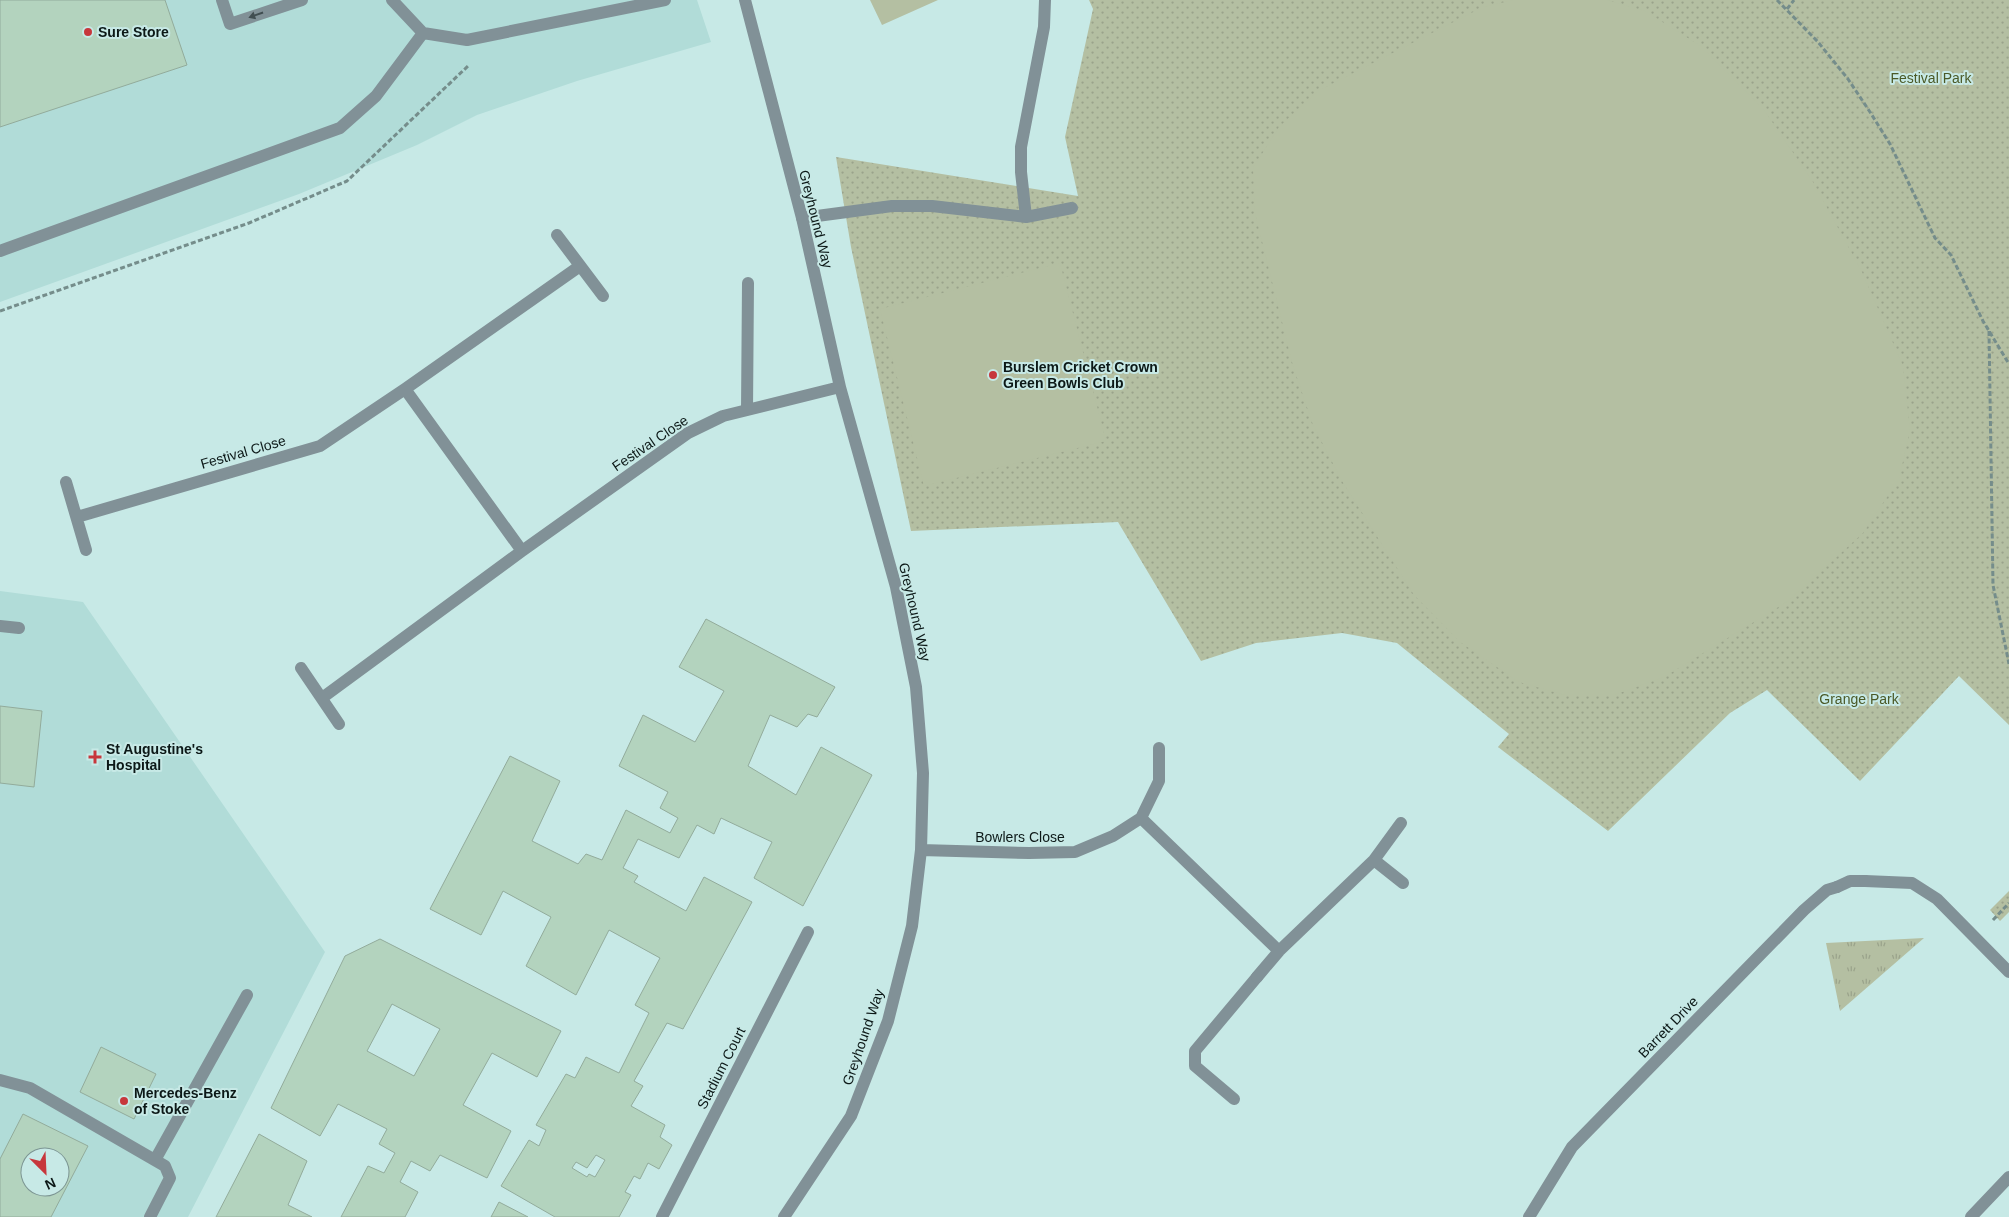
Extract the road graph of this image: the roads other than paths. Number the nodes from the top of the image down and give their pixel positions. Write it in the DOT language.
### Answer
graph roads {
  1 [pos="222,0"];
  2 [pos="302,0"];
  3 [pos="392,0"];
  4 [pos="665,0"];
  5 [pos="745,0"];
  6 [pos="1045,0"];
  7 [pos="423,33"];
  8 [pos="1072,208"];
  9 [pos="1026,217"];
  10 [pos="802,218"];
  11 [pos="557,234"];
  12 [pos="0,251"];
  13 [pos="580,266"];
  14 [pos="748,283"];
  15 [pos="603,296"];
  16 [pos="840,387"];
  17 [pos="405,390"];
  18 [pos="747,410"];
  19 [pos="66,482"];
  20 [pos="77,517"];
  21 [pos="86,550"];
  22 [pos="522,551"];
  23 [pos="0,626"];
  24 [pos="19,628"];
  25 [pos="301,668"];
  26 [pos="322,698"];
  27 [pos="339,724"];
  28 [pos="1159,748"];
  29 [pos="1141,818"];
  30 [pos="1401,823"];
  31 [pos="921,850"];
  32 [pos="1374,860"];
  33 [pos="1403,883"];
  34 [pos="808,932"];
  35 [pos="1279,951"];
  36 [pos="2009,972"];
  37 [pos="247,995"];
  38 [pos="0,1080"];
  39 [pos="1234,1099"];
  40 [pos="155,1160"];
  41 [pos="2009,1177"];
  42 [pos="150,1217"];
  43 [pos="662,1217"];
  44 [pos="784,1217"];
  45 [pos="1529,1217"];
  46 [pos="1971,1217"];
  2 -- 1 [label="street, one-way"];
  3 -- 7 [label="street"];
  4 -- 7 [label="street"];
  5 -- 10 [label="street, Greyhound Way"];
  6 -- 9 [label="street"];
  7 -- 12 [label="street"];
  8 -- 9 [label="street"];
  9 -- 10 [label="street"];
  10 -- 16 [label="street, Greyhound Way"];
  11 -- 13 [label="street"];
  13 -- 15 [label="street"];
  13 -- 17 [label="street, Festival Close"];
  14 -- 18 [label="street"];
  16 -- 18 [label="street, Festival Close"];
  16 -- 31 [label="street, Greyhound Way"];
  17 -- 20 [label="street, Festival Close"];
  17 -- 22 [label="street"];
  18 -- 22 [label="street, Festival Close"];
  19 -- 20 [label="street"];
  20 -- 21 [label="street"];
  22 -- 26 [label="street, Festival Close"];
  23 -- 24 [label="street"];
  25 -- 26 [label="street"];
  26 -- 27 [label="street"];
  28 -- 29 [label="street"];
  29 -- 31 [label="street, Bowlers Close"];
  29 -- 35 [label="street"];
  30 -- 32 [label="street"];
  31 -- 44 [label="street, Greyhound Way"];
  32 -- 33 [label="street"];
  32 -- 35 [label="street"];
  34 -- 43 [label="street, Stadium Court"];
  35 -- 39 [label="street"];
  36 -- 45 [label="street, Barrett Drive"];
  37 -- 40 [label="street"];
  38 -- 40 [label="street"];
  40 -- 42 [label="street"];
  41 -- 46 [label="street"];
}
